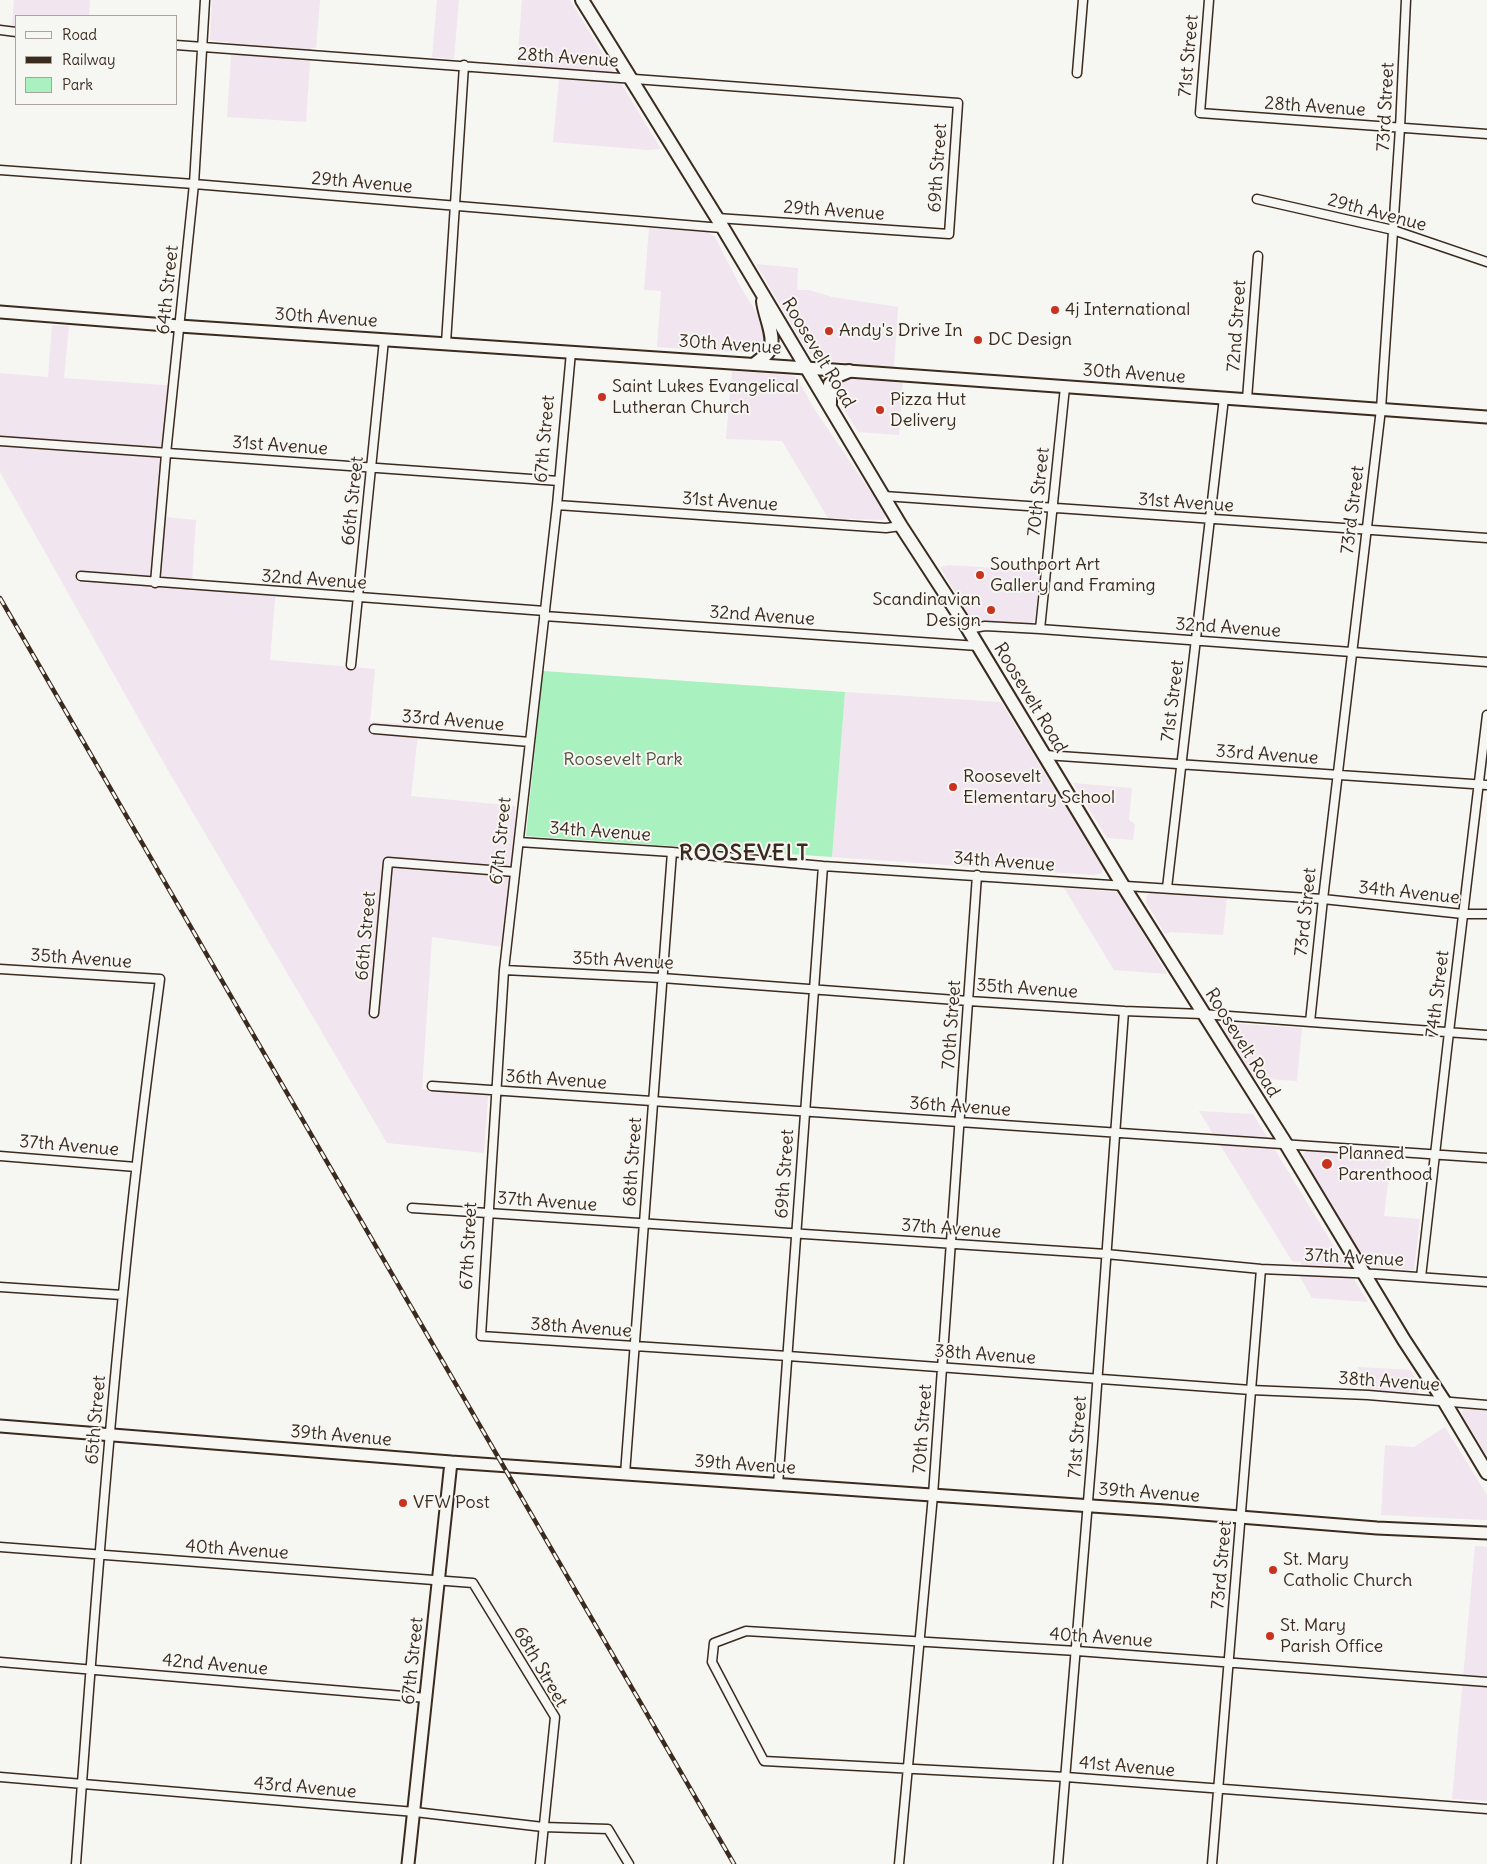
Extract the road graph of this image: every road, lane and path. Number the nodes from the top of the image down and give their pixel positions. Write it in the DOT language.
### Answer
graph roads {
  1 [pos="205,0"];
  2 [pos="582,0"];
  3 [pos="1083,0"];
  4 [pos="1209,0"];
  5 [pos="1406,0"];
  6 [pos="0,30"];
  7 [pos="15,32"];
  8 [pos="178,44"];
  9 [pos="202,47"];
  10 [pos="464,65"];
  11 [pos="1077,74"];
  12 [pos="629,78"];
  13 [pos="958,103"];
  14 [pos="1200,113"];
  15 [pos="1400,128"];
  16 [pos="1487,134"];
  17 [pos="0,170"];
  18 [pos="194,184"];
  19 [pos="1257,199"];
  20 [pos="455,206"];
  21 [pos="719,223"];
  22 [pos="1393,230"];
  23 [pos="948,234"];
  24 [pos="1258,256"];
  25 [pos="1487,262"];
  26 [pos="763,296"];
  27 [pos="0,312"];
  28 [pos="179,326"];
  29 [pos="384,340"];
  30 [pos="446,344"];
  31 [pos="571,352"];
  32 [pos="755,364"];
  33 [pos="806,368"];
  34 [pos="849,371"];
  35 [pos="1065,387"];
  36 [pos="1224,398"];
  37 [pos="1247,399"];
  38 [pos="831,409"];
  39 [pos="1381,409"];
  40 [pos="1487,417"];
  41 [pos="0,441"];
  42 [pos="166,454"];
  43 [pos="372,467"];
  44 [pos="559,481"];
  45 [pos="884,496"];
  46 [pos="557,505"];
  47 [pos="1053,509"];
  48 [pos="1209,519"];
  49 [pos="901,526"];
  50 [pos="1366,529"];
  51 [pos="1487,538"];
  52 [pos="81,576"];
  53 [pos="155,583"];
  54 [pos="357,598"];
  55 [pos="545,614"];
  56 [pos="968,629"];
  57 [pos="1040,629"];
  58 [pos="1195,641"];
  59 [pos="978,646"];
  60 [pos="1352,652"];
  61 [pos="1487,662"];
  62 [pos="351,666"];
  63 [pos="1487,715"];
  64 [pos="374,729"];
  65 [pos="530,742"];
  66 [pos="1045,755"];
  67 [pos="1181,765"];
  68 [pos="1337,774"];
  69 [pos="1483,784"];
  70 [pos="519,842"];
  71 [pos="672,852"];
  72 [pos="823,866"];
  73 [pos="515,872"];
  74 [pos="977,875"];
  75 [pos="1122,884"];
  76 [pos="1167,888"];
  77 [pos="1322,899"];
  78 [pos="1463,914"];
  79 [pos="1487,914"];
  80 [pos="0,969"];
  81 [pos="504,970"];
  82 [pos="662,978"];
  83 [pos="160,980"];
  84 [pos="814,988"];
  85 [pos="969,1001"];
  86 [pos="1124,1011"];
  87 [pos="374,1013"];
  88 [pos="1202,1014"];
  89 [pos="1310,1022"];
  90 [pos="1449,1032"];
  91 [pos="1487,1035"];
  92 [pos="432,1086"];
  93 [pos="496,1090"];
  94 [pos="653,1102"];
  95 [pos="804,1112"];
  96 [pos="960,1122"];
  97 [pos="1115,1134"];
  98 [pos="1286,1144"];
  99 [pos="1435,1155"];
  100 [pos="0,1156"];
  101 [pos="1487,1158"];
  102 [pos="136,1167"];
  103 [pos="412,1208"];
  104 [pos="489,1213"];
  105 [pos="644,1223"];
  106 [pos="796,1235"];
  107 [pos="952,1244"];
  108 [pos="1106,1254"];
  109 [pos="1261,1269"];
  110 [pos="1365,1274"];
  111 [pos="1421,1277"];
  112 [pos="1487,1282"];
  113 [pos="0,1287"];
  114 [pos="122,1295"];
  115 [pos="481,1336"];
  116 [pos="634,1346"];
  117 [pos="788,1356"];
  118 [pos="942,1366"];
  119 [pos="1097,1378"];
  120 [pos="1251,1390"];
  121 [pos="1444,1401"];
  122 [pos="1487,1405"];
  123 [pos="0,1426"];
  124 [pos="110,1435"];
  125 [pos="451,1462"];
  126 [pos="1485,1469"];
  127 [pos="625,1474"];
  128 [pos="778,1485"];
  129 [pos="933,1495"];
  130 [pos="1088,1506"];
  131 [pos="1240,1518"];
  132 [pos="1487,1533"];
  133 [pos="0,1547"];
  134 [pos="99,1555"];
  135 [pos="440,1580"];
  136 [pos="473,1583"];
  137 [pos="919,1641"];
  138 [pos="1077,1651"];
  139 [pos="0,1662"];
  140 [pos="1228,1663"];
  141 [pos="90,1669"];
  142 [pos="1487,1682"];
  143 [pos="427,1698"];
  144 [pos="764,1761"];
  145 [pos="908,1770"];
  146 [pos="1066,1777"];
  147 [pos="0,1778"];
  148 [pos="82,1784"];
  149 [pos="1218,1790"];
  150 [pos="1487,1809"];
  151 [pos="415,1812"];
  152 [pos="543,1827"];
  153 [pos="76,1864"];
  154 [pos="408,1864"];
  155 [pos="540,1864"];
  156 [pos="629,1864"];
  157 [pos="899,1864"];
  158 [pos="1058,1864"];
  159 [pos="1212,1864"];
  1 -- 9 [label="street, 64th Street"];
  2 -- 12 [label="main road, Roosevelt Road"];
  3 -- 11 [label="street"];
  4 -- 14 [label="street, 71st Street"];
  5 -- 15 [label="street, 73rd Street"];
  6 -- 7 [label="street"];
  8 -- 9 [label="street, 28th Avenue"];
  9 -- 10 [label="street, 28th Avenue"];
  9 -- 18 [label="street, 64th Street"];
  10 -- 12 [label="street, 28th Avenue"];
  10 -- 20 [label="street"];
  12 -- 13 [label="street, 28th Avenue"];
  12 -- 21 [label="main road, Roosevelt Road"];
  13 -- 23 [label="street, 69th Street"];
  14 -- 15 [label="street, 28th Avenue"];
  15 -- 16 [label="street, 28th Avenue"];
  15 -- 22 [label="street, 73rd Street"];
  17 -- 18 [label="street, 29th Avenue"];
  18 -- 20 [label="street, 29th Avenue"];
  18 -- 28 [label="street, 64th Street"];
  19 -- 22 [label="street, 29th Avenue"];
  20 -- 21 [label="street, 29th Avenue"];
  20 -- 30 [label="street"];
  21 -- 23 [label="street, 29th Avenue"];
  21 -- 26 [label="main road, Roosevelt Road"];
  22 -- 25 [label="street, 29th Avenue"];
  22 -- 39 [label="street, 73rd Street"];
  24 -- 37 [label="street, 72nd Street"];
  26 -- 32 [label="main road"];
  26 -- 33 [label="main road, Roosevelt Road"];
  27 -- 28 [label="street, 30th Avenue"];
  28 -- 29 [label="street, 30th Avenue"];
  28 -- 42 [label="street, 64th Street"];
  29 -- 30 [label="street, 30th Avenue"];
  29 -- 43 [label="street, 66th Street"];
  30 -- 31 [label="street, 30th Avenue"];
  31 -- 32 [label="street, 30th Avenue"];
  31 -- 44 [label="street, 67th Street"];
  32 -- 33 [label="street, 30th Avenue"];
  33 -- 34 [label="street, 30th Avenue"];
  33 -- 38 [label="main road, Roosevelt Road"];
  34 -- 35 [label="street, 30th Avenue"];
  34 -- 38 [label="main road"];
  35 -- 36 [label="street, 30th Avenue"];
  35 -- 47 [label="street, 70th Street"];
  36 -- 37 [label="street, 30th Avenue"];
  36 -- 48 [label="street, 71st Street"];
  37 -- 39 [label="street, 30th Avenue"];
  38 -- 45 [label="main road, Roosevelt Road"];
  39 -- 40 [label="street, 30th Avenue"];
  39 -- 50 [label="street, 73rd Street"];
  41 -- 42 [label="street, 31st Avenue"];
  42 -- 43 [label="street, 31st Avenue"];
  42 -- 53 [label="street, 64th Street"];
  43 -- 44 [label="street, 31st Avenue"];
  43 -- 54 [label="street, 66th Street"];
  44 -- 46 [label="street, 67th Street"];
  45 -- 47 [label="street, 31st Avenue"];
  45 -- 49 [label="main road, Roosevelt Road"];
  46 -- 49 [label="street, 31st Avenue"];
  46 -- 55 [label="street, 67th Street"];
  47 -- 48 [label="street, 31st Avenue"];
  47 -- 57 [label="street, 70th Street"];
  48 -- 50 [label="street, 31st Avenue"];
  48 -- 58 [label="street, 71st Street"];
  49 -- 56 [label="main road, Roosevelt Road"];
  50 -- 51 [label="street, 31st Avenue"];
  50 -- 60 [label="street, 73rd Street"];
  52 -- 53 [label="street, 32nd Avenue"];
  53 -- 54 [label="street, 32nd Avenue"];
  54 -- 55 [label="street, 32nd Avenue"];
  54 -- 62 [label="street, 66th Street"];
  55 -- 59 [label="street, 32nd Avenue"];
  55 -- 65 [label="street, 67th Street"];
  56 -- 57 [label="street, 32nd Avenue"];
  56 -- 59 [label="main road, Roosevelt Road"];
  57 -- 58 [label="street, 32nd Avenue"];
  58 -- 60 [label="street, 32nd Avenue"];
  58 -- 67 [label="street, 71st Street"];
  59 -- 66 [label="main road, Roosevelt Road"];
  60 -- 61 [label="street, 32nd Avenue"];
  60 -- 68 [label="street, 73rd Street"];
  63 -- 69 [label="street, 74th Street"];
  64 -- 65 [label="street, 33rd Avenue"];
  65 -- 70 [label="street, 67th Street"];
  66 -- 67 [label="street, 33rd Avenue"];
  66 -- 75 [label="main road, Roosevelt Road"];
  67 -- 68 [label="street, 33rd Avenue"];
  67 -- 76 [label="street, 71st Street"];
  68 -- 69 [label="street, 33rd Avenue"];
  68 -- 77 [label="street, 73rd Street"];
  69 -- 78 [label="street, 74th Street"];
  70 -- 71 [label="street, 34th Avenue"];
  70 -- 73 [label="street, 67th Street"];
  71 -- 72 [label="street, 34th Avenue"];
  71 -- 82 [label="street, 68th Street"];
  72 -- 74 [label="street, 34th Avenue"];
  72 -- 84 [label="street, 69th Street"];
  73 -- 81 [label="street, 67th Street"];
  73 -- 87 [label="street, 66th Street"];
  74 -- 75 [label="street, 34th Avenue"];
  74 -- 85 [label="street, 70th Street"];
  75 -- 76 [label="street, 34th Avenue"];
  75 -- 88 [label="main road, Roosevelt Road"];
  76 -- 77 [label="street, 34th Avenue"];
  77 -- 78 [label="street, 34th Avenue"];
  77 -- 89 [label="street, 73rd Street"];
  78 -- 79 [label="street, 34th Avenue"];
  78 -- 90 [label="street, 74th Street"];
  80 -- 83 [label="street, 35th Avenue"];
  81 -- 82 [label="street, 35th Avenue"];
  81 -- 93 [label="street, 67th Street"];
  82 -- 84 [label="street, 35th Avenue"];
  82 -- 94 [label="street, 68th Street"];
  83 -- 102 [label="street, 65th Street"];
  84 -- 85 [label="street, 35th Avenue"];
  84 -- 95 [label="street, 69th Street"];
  85 -- 86 [label="street, 35th Avenue"];
  85 -- 96 [label="street, 70th Street"];
  86 -- 88 [label="street, 35th Avenue"];
  86 -- 97 [label="street, 71st Street"];
  88 -- 89 [label="street, 35th Avenue"];
  88 -- 98 [label="main road, Roosevelt Road"];
  89 -- 90 [label="street, 35th Avenue"];
  90 -- 91 [label="street, 35th Avenue"];
  90 -- 99 [label="street, 74th Street"];
  92 -- 93 [label="street, 36th Avenue"];
  93 -- 94 [label="street, 36th Avenue"];
  93 -- 104 [label="street, 67th Street"];
  94 -- 95 [label="street, 36th Avenue"];
  94 -- 105 [label="street, 68th Street"];
  95 -- 96 [label="street, 36th Avenue"];
  95 -- 106 [label="street, 69th Street"];
  96 -- 97 [label="street, 36th Avenue"];
  96 -- 107 [label="street, 70th Street"];
  97 -- 98 [label="street, 36th Avenue"];
  97 -- 108 [label="street, 71st Street"];
  98 -- 99 [label="street, 36th Avenue"];
  98 -- 110 [label="main road, Roosevelt Road"];
  99 -- 101 [label="street, 36th Avenue"];
  99 -- 111 [label="street, 74th Street"];
  100 -- 102 [label="street, 37th Avenue"];
  102 -- 114 [label="street, 65th Street"];
  103 -- 104 [label="street, 37th Avenue"];
  104 -- 105 [label="street, 37th Avenue"];
  104 -- 115 [label="street, 67th Street"];
  105 -- 106 [label="street, 37th Avenue"];
  105 -- 116 [label="street, 68th Street"];
  106 -- 107 [label="street, 37th Avenue"];
  106 -- 117 [label="street, 69th Street"];
  107 -- 108 [label="street, 37th Avenue"];
  107 -- 118 [label="street, 70th Street"];
  108 -- 109 [label="street, 37th Avenue"];
  108 -- 119 [label="street, 71st Street"];
  109 -- 110 [label="street, 37th Avenue"];
  109 -- 120 [label="street, 73rd Street"];
  110 -- 111 [label="street, 37th Avenue"];
  110 -- 121 [label="main road, Roosevelt Road"];
  111 -- 112 [label="street, 37th Avenue"];
  113 -- 114 [label="street"];
  114 -- 124 [label="street, 65th Street"];
  115 -- 116 [label="street, 38th Avenue"];
  116 -- 117 [label="street, 38th Avenue"];
  116 -- 127 [label="street, 68th Street"];
  117 -- 118 [label="street, 38th Avenue"];
  117 -- 128 [label="street, 69th Street"];
  118 -- 119 [label="street, 38th Avenue"];
  118 -- 129 [label="street, 70th Street"];
  119 -- 120 [label="street, 38th Avenue"];
  119 -- 130 [label="street, 71st Street"];
  120 -- 121 [label="street, 38th Avenue"];
  120 -- 131 [label="street, 73rd Street"];
  121 -- 122 [label="street, 38th Avenue"];
  121 -- 126 [label="main road, Roosevelt Road"];
  123 -- 124 [label="street, 39th Avenue"];
  124 -- 125 [label="street, 39th Avenue"];
  124 -- 134 [label="street, 65th Street"];
  125 -- 127 [label="street, 39th Avenue"];
  125 -- 135 [label="street, 67th Street"];
  127 -- 128 [label="street, 39th Avenue"];
  128 -- 129 [label="street, 39th Avenue"];
  129 -- 130 [label="street, 39th Avenue"];
  129 -- 137 [label="street, 70th Street"];
  130 -- 131 [label="street, 39th Avenue"];
  130 -- 138 [label="street, 71st Street"];
  131 -- 132 [label="street, 39th Avenue"];
  131 -- 140 [label="street, 73rd Street"];
  133 -- 134 [label="street, 40th Avenue"];
  134 -- 135 [label="street, 40th Avenue"];
  134 -- 141 [label="street, 65th Street"];
  135 -- 136 [label="street, 40th Avenue"];
  135 -- 143 [label="street, 67th Street"];
  136 -- 152 [label="street, 68th Street"];
  137 -- 138 [label="street, 40th Avenue"];
  137 -- 144 [label="street, 40th Avenue"];
  137 -- 145 [label="street, 70th Street"];
  138 -- 140 [label="street, 40th Avenue"];
  138 -- 146 [label="street, 71st Street"];
  139 -- 141 [label="street, 42nd Avenue"];
  140 -- 142 [label="street, 40th Avenue"];
  140 -- 149 [label="street, 73rd Street"];
  141 -- 143 [label="street, 42nd Avenue"];
  141 -- 148 [label="street, 65th Street"];
  143 -- 151 [label="street, 67th Street"];
  144 -- 145 [label="street, 41st Avenue"];
  145 -- 146 [label="street, 41st Avenue"];
  145 -- 157 [label="street, 70th Street"];
  146 -- 149 [label="street, 41st Avenue"];
  146 -- 158 [label="street, 71st Street"];
  147 -- 148 [label="street, 43rd Avenue"];
  148 -- 151 [label="street, 43rd Avenue"];
  148 -- 153 [label="street, 65th Street"];
  149 -- 150 [label="street, 41st Avenue"];
  149 -- 159 [label="street, 73rd Street"];
  151 -- 152 [label="street, 43rd Avenue"];
  151 -- 154 [label="street, 67th Street"];
  152 -- 155 [label="street, 68th Street"];
  152 -- 156 [label="street, 43rd Avenue"];
}
